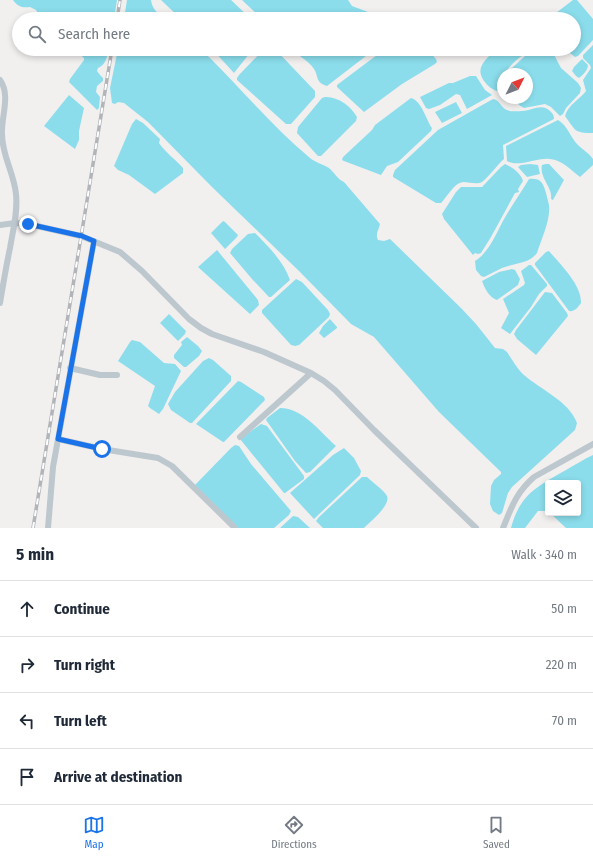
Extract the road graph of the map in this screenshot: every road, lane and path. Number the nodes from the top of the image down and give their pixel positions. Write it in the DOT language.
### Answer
graph roads {
  1 [pos="0,80"];
  2 [pos="15,223"];
  3 [pos="0,225"];
  4 [pos="94,241"];
  5 [pos="0,303"];
  6 [pos="70,368"];
  7 [pos="311,373"];
  8 [pos="117,375"];
  9 [pos="240,438"];
  10 [pos="58,439"];
  11 [pos="593,444"];
  12 [pos="48,528"];
  13 [pos="235,528"];
  14 [pos="476,528"];
  15 [pos="503,528"];
  1 -- 2 [label="street"];
  2 -- 3 [label="street"];
  2 -- 4 [label="street"];
  2 -- 5 [label="street"];
  4 -- 6 [label="street"];
  4 -- 7 [label="street"];
  6 -- 8 [label="street"];
  6 -- 10 [label="street"];
  7 -- 9 [label="street"];
  7 -- 14 [label="street"];
  10 -- 12 [label="street"];
  10 -- 13 [label="street"];
  11 -- 15 [label="street"];
}
